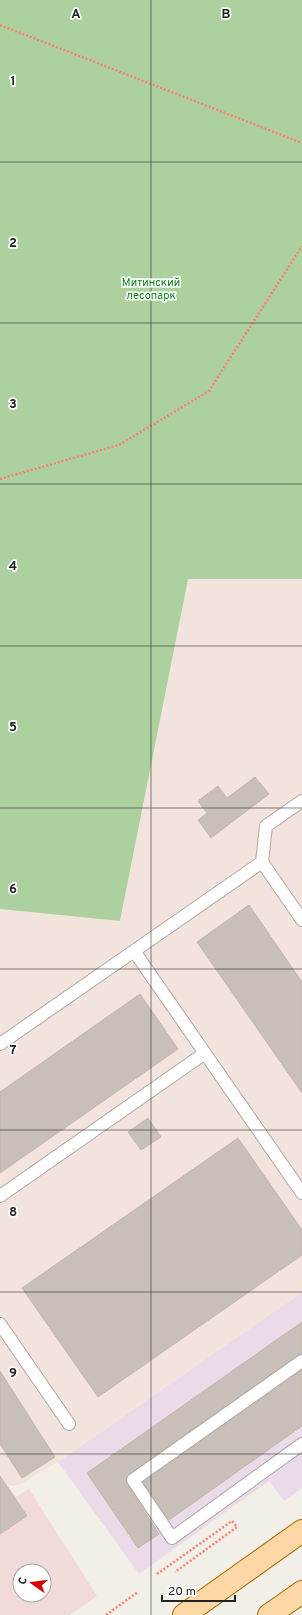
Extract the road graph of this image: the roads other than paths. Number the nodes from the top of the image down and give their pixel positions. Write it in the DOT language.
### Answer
graph roads {
  1 [pos="302,801"];
  2 [pos="262,862"];
  3 [pos="302,920"];
  4 [pos="134,951"];
  5 [pos="0,1044"];
  6 [pos="205,1053"];
  7 [pos="302,1193"];
  8 [pos="0,1196"];
  9 [pos="0,1324"];
  10 [pos="302,1361"];
  11 [pos="69,1424"];
  12 [pos="302,1444"];
  13 [pos="302,1531"];
  14 [pos="302,1592"];
  15 [pos="184,1615"];
  16 [pos="269,1615"];
  1 -- 2 [label="lane"];
  2 -- 3 [label="lane"];
  2 -- 4 [label="lane"];
  4 -- 5 [label="lane"];
  4 -- 6 [label="lane"];
  6 -- 7 [label="lane"];
  6 -- 8 [label="lane"];
  9 -- 11 [label="lane"];
  10 -- 12 [label="lane"];
  13 -- 15 [label="main road"];
  14 -- 16 [label="main road"];
}
